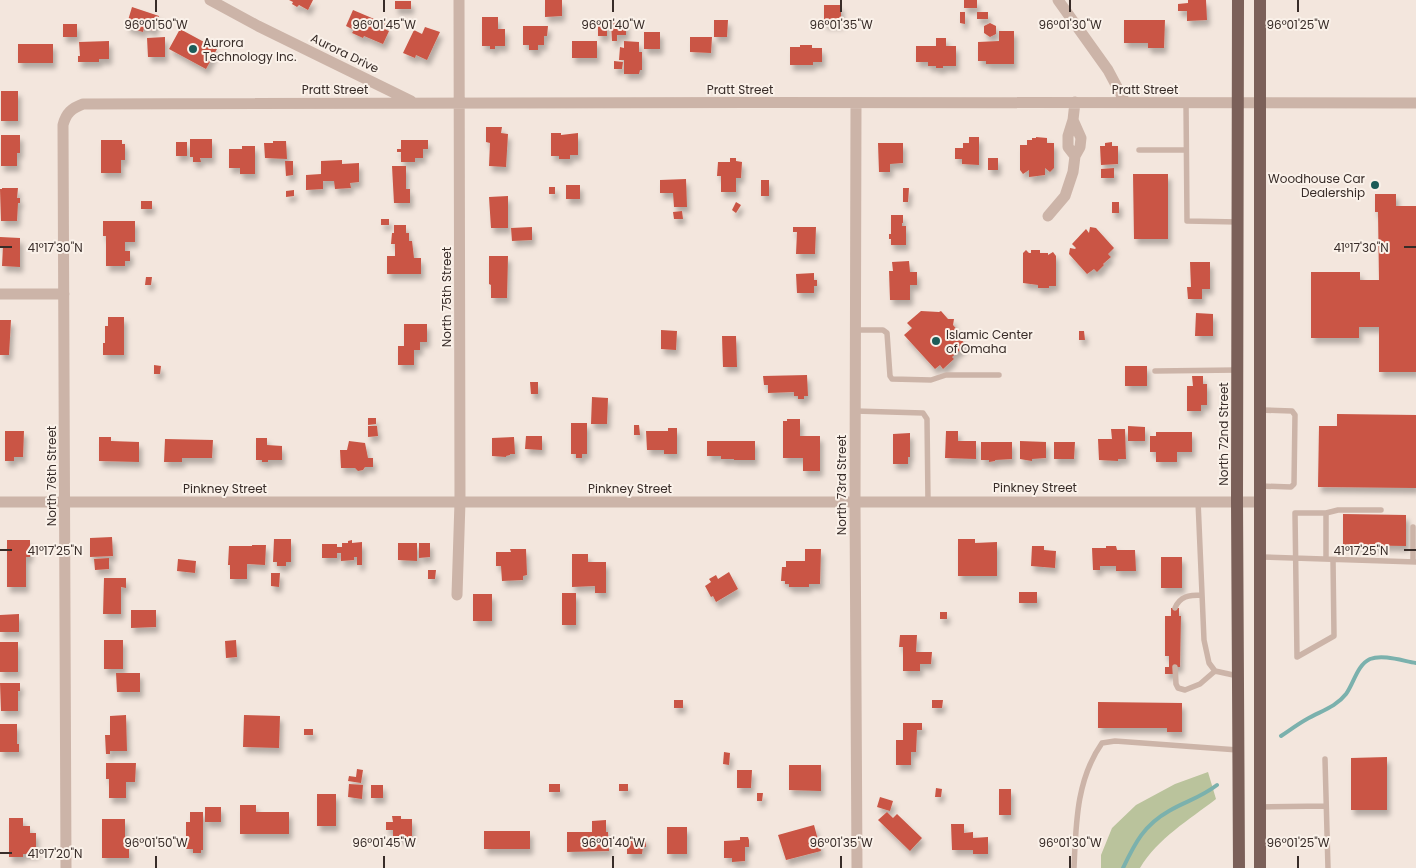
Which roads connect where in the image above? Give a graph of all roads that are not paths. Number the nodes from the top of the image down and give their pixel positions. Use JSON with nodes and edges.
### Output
{"nodes":[{"id":1,"x":210,"y":0,"type":"edge"},
{"id":2,"x":459,"y":0,"type":"edge"},
{"id":3,"x":1058,"y":0,"type":"edge"},
{"id":4,"x":1238,"y":0,"type":"edge"},
{"id":5,"x":1260,"y":0,"type":"edge"},
{"id":6,"x":1075,"y":102,"type":"junction"},
{"id":7,"x":1125,"y":102,"type":"junction"},
{"id":8,"x":1186,"y":102,"type":"junction"},
{"id":9,"x":415,"y":103,"type":"junction"},
{"id":10,"x":459,"y":103,"type":"junction"},
{"id":11,"x":856,"y":103,"type":"junction"},
{"id":12,"x":1238,"y":103,"type":"junction"},
{"id":13,"x":1260,"y":103,"type":"junction"},
{"id":14,"x":1416,"y":104,"type":"edge"},
{"id":15,"x":67,"y":114,"type":"joint"},
{"id":16,"x":1139,"y":150,"type":"dead end"},
{"id":17,"x":1186,"y":150,"type":"junction"},
{"id":18,"x":1048,"y":216,"type":"dead end"},
{"id":19,"x":1238,"y":222,"type":"junction"},
{"id":20,"x":0,"y":294,"type":"edge"},
{"id":21,"x":64,"y":294,"type":"junction"},
{"id":22,"x":855,"y":330,"type":"junction"},
{"id":23,"x":1237,"y":370,"type":"junction"},
{"id":24,"x":1155,"y":371,"type":"dead end"},
{"id":25,"x":999,"y":375,"type":"dead end"},
{"id":26,"x":1260,"y":410,"type":"junction"},
{"id":27,"x":855,"y":411,"type":"junction"},
{"id":28,"x":1260,"y":486,"type":"junction"},
{"id":29,"x":928,"y":501,"type":"junction"},
{"id":30,"x":1198,"y":501,"type":"junction"},
{"id":31,"x":1237,"y":501,"type":"junction"},
{"id":32,"x":0,"y":502,"type":"edge"},
{"id":33,"x":65,"y":502,"type":"junction"},
{"id":34,"x":460,"y":502,"type":"junction"},
{"id":35,"x":855,"y":502,"type":"junction"},
{"id":36,"x":1260,"y":502,"type":"junction"},
{"id":37,"x":1381,"y":510,"type":"dead end"},
{"id":38,"x":1326,"y":513,"type":"junction"},
{"id":39,"x":1413,"y":528,"type":"dead end"},
{"id":40,"x":1260,"y":557,"type":"junction"},
{"id":41,"x":1296,"y":558,"type":"junction"},
{"id":42,"x":1326,"y":559,"type":"junction"},
{"id":43,"x":1333,"y":560,"type":"junction"},
{"id":44,"x":1414,"y":562,"type":"edge"},
{"id":45,"x":457,"y":595,"type":"dead end"},
{"id":46,"x":1202,"y":595,"type":"junction"},
{"id":47,"x":1175,"y":608,"type":"dead end"},
{"id":48,"x":1175,"y":667,"type":"dead end"},
{"id":49,"x":1215,"y":672,"type":"junction"},
{"id":50,"x":1238,"y":676,"type":"junction"},
{"id":51,"x":1238,"y":750,"type":"junction"},
{"id":52,"x":1325,"y":759,"type":"dead end"},
{"id":53,"x":1326,"y":806,"type":"junction"},
{"id":54,"x":1260,"y":807,"type":"junction"},
{"id":55,"x":66,"y":868,"type":"edge"},
{"id":56,"x":857,"y":868,"type":"edge"},
{"id":57,"x":1074,"y":868,"type":"edge"},
{"id":58,"x":1239,"y":868,"type":"edge"},
{"id":59,"x":1260,"y":868,"type":"edge"},
{"id":60,"x":1328,"y":868,"type":"edge"}],
"edges":[{"from":1,"to":9,"type":"street","name":"Aurora Drive"},
{"from":2,"to":10,"type":"street","name":"North 75th Street"},
{"from":3,"to":7,"type":"street"},
{"from":4,"to":12,"type":"main road","name":"North 72nd Street"},
{"from":5,"to":13,"type":"main road"},
{"from":6,"to":7,"type":"street","name":"Pratt Street"},
{"from":6,"to":11,"type":"street","name":"Pratt Street"},
{"from":6,"to":18,"type":"street"},
{"from":7,"to":8,"type":"street","name":"Pratt Street"},
{"from":8,"to":12,"type":"street","name":"Pratt Street"},
{"from":8,"to":17,"type":"lane"},
{"from":9,"to":10,"type":"street","name":"Pratt Street"},
{"from":9,"to":15,"type":"street","name":"Pratt Street"},
{"from":10,"to":11,"type":"street","name":"Pratt Street"},
{"from":10,"to":34,"type":"street","name":"North 75th Street"},
{"from":11,"to":22,"type":"street","name":"North 73rd Street"},
{"from":12,"to":13,"type":"street","name":"Pratt Street"},
{"from":12,"to":19,"type":"main road","name":"North 72nd Street"},
{"from":13,"to":14,"type":"street","name":"Pratt Street"},
{"from":13,"to":26,"type":"main road"},
{"from":15,"to":21,"type":"street","name":"North 76th Street"},
{"from":16,"to":17,"type":"lane"},
{"from":17,"to":19,"type":"lane"},
{"from":19,"to":23,"type":"main road","name":"North 72nd Street"},
{"from":20,"to":21,"type":"street"},
{"from":21,"to":33,"type":"street","name":"North 76th Street"},
{"from":22,"to":25,"type":"lane"},
{"from":22,"to":27,"type":"street","name":"North 73rd Street"},
{"from":23,"to":24,"type":"lane"},
{"from":23,"to":31,"type":"main road","name":"North 72nd Street"},
{"from":26,"to":28,"type":"main road"},
{"from":26,"to":28,"type":"lane"},
{"from":27,"to":29,"type":"lane"},
{"from":27,"to":35,"type":"street","name":"North 73rd Street"},
{"from":28,"to":36,"type":"main road"},
{"from":29,"to":30,"type":"street","name":"Pinkney Street"},
{"from":29,"to":35,"type":"street","name":"Pinkney Street"},
{"from":30,"to":31,"type":"street","name":"Pinkney Street"},
{"from":30,"to":46,"type":"lane"},
{"from":31,"to":36,"type":"street","name":"Pinkney Street"},
{"from":31,"to":50,"type":"main road","name":"North 72nd Street"},
{"from":32,"to":33,"type":"street","name":"Pinkney Street"},
{"from":33,"to":34,"type":"street","name":"Pinkney Street"},
{"from":33,"to":55,"type":"street","name":"North 76th Street"},
{"from":34,"to":35,"type":"street","name":"Pinkney Street"},
{"from":34,"to":45,"type":"street","name":"North 75th Street"},
{"from":35,"to":56,"type":"street","name":"North 73rd Street"},
{"from":36,"to":40,"type":"main road"},
{"from":37,"to":38,"type":"lane"},
{"from":38,"to":41,"type":"lane"},
{"from":38,"to":42,"type":"lane"},
{"from":39,"to":44,"type":"lane"},
{"from":40,"to":41,"type":"lane"},
{"from":40,"to":54,"type":"main road"},
{"from":41,"to":42,"type":"lane"},
{"from":41,"to":43,"type":"lane"},
{"from":42,"to":43,"type":"lane"},
{"from":43,"to":44,"type":"lane"},
{"from":46,"to":47,"type":"lane"},
{"from":46,"to":49,"type":"lane"},
{"from":48,"to":49,"type":"lane"},
{"from":49,"to":50,"type":"lane"},
{"from":50,"to":51,"type":"main road","name":"North 72nd Street"},
{"from":51,"to":57,"type":"lane"},
{"from":51,"to":58,"type":"main road","name":"North 72nd Street"},
{"from":52,"to":53,"type":"lane"},
{"from":53,"to":54,"type":"lane"},
{"from":53,"to":60,"type":"lane"},
{"from":54,"to":59,"type":"main road"}]}
